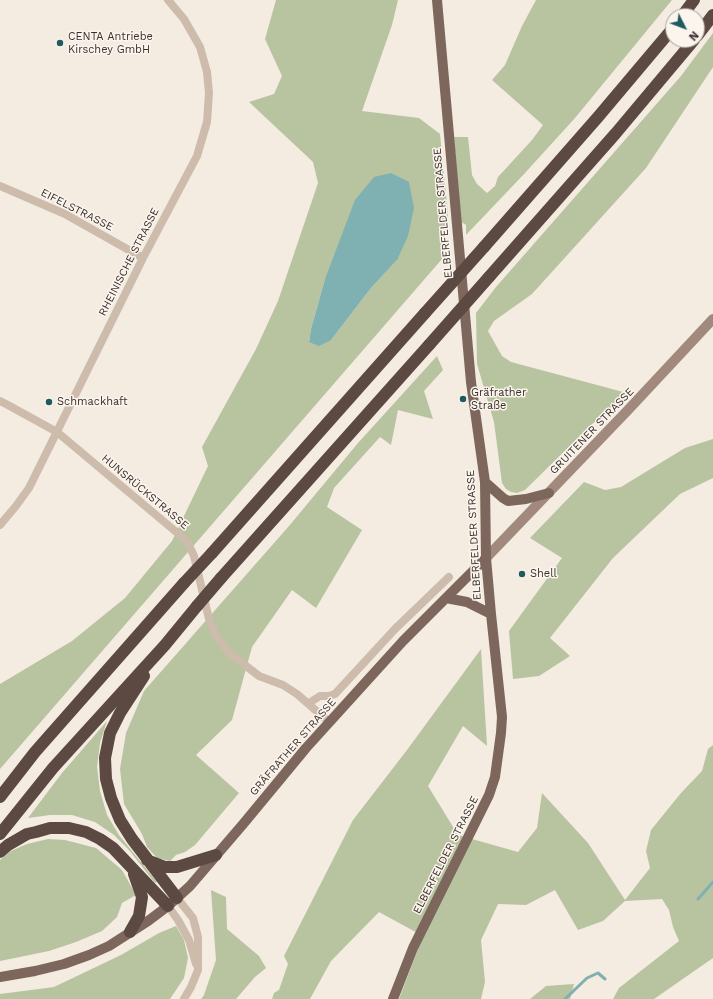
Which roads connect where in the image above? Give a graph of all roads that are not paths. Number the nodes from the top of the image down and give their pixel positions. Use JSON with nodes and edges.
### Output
{"nodes":[{"id":1,"x":168,"y":0,"type":"edge"},
{"id":2,"x":437,"y":0,"type":"edge"},
{"id":3,"x":713,"y":15,"type":"edge"},
{"id":4,"x":705,"y":25,"type":"edge"},
{"id":5,"x":665,"y":38,"type":"edge"},
{"id":6,"x":686,"y":48,"type":"edge"},
{"id":7,"x":0,"y":186,"type":"edge"},
{"id":8,"x":143,"y":258,"type":"junction"},
{"id":9,"x":713,"y":319,"type":"edge"},
{"id":10,"x":0,"y":402,"type":"edge"},
{"id":11,"x":57,"y":432,"type":"junction"},
{"id":12,"x":485,"y":482,"type":"junction"},
{"id":13,"x":549,"y":493,"type":"junction"},
{"id":14,"x":0,"y":525,"type":"edge"},
{"id":15,"x":486,"y":558,"type":"junction"},
{"id":16,"x":449,"y":577,"type":"dead end"},
{"id":17,"x":446,"y":598,"type":"junction"},
{"id":18,"x":491,"y":614,"type":"junction"},
{"id":19,"x":165,"y":645,"type":"junction"},
{"id":20,"x":309,"y":703,"type":"junction"},
{"id":21,"x":329,"y":722,"type":"junction"},
{"id":22,"x":0,"y":796,"type":"edge"},
{"id":23,"x":0,"y":834,"type":"edge"},
{"id":24,"x":0,"y":852,"type":"edge"},
{"id":25,"x":216,"y":855,"type":"junction"},
{"id":26,"x":147,"y":860,"type":"junction"},
{"id":27,"x":132,"y":869,"type":"junction"},
{"id":28,"x":177,"y":898,"type":"junction"},
{"id":29,"x":168,"y":906,"type":"junction"},
{"id":30,"x":130,"y":932,"type":"junction"},
{"id":31,"x":198,"y":970,"type":"junction"},
{"id":32,"x":0,"y":977,"type":"edge"},
{"id":33,"x":184,"y":999,"type":"edge"},
{"id":34,"x":393,"y":999,"type":"edge"}],
"edges":[{"from":1,"to":8,"type":"street","name":"RHEINISCHE STRASSE"},
{"from":2,"to":12,"type":"main road","name":"ELBERFELDER STRASSE"},
{"from":3,"to":4,"type":"highway"},
{"from":5,"to":22,"type":"highway","bridge":true},
{"from":6,"to":19,"type":"highway","bridge":true},
{"from":7,"to":8,"type":"street","name":"EIFELSTRASSE"},
{"from":8,"to":11,"type":"street","name":"RHEINISCHE STRASSE"},
{"from":9,"to":13,"type":"main road","name":"GRUITENER STRASSE"},
{"from":10,"to":11,"type":"street","name":"HUNSRÜCKSTRASSE"},
{"from":11,"to":14,"type":"street","name":"RHEINISCHE STRASSE"},
{"from":11,"to":20,"type":"street","name":"HUNSRÜCKSTRASSE"},
{"from":12,"to":13,"type":"main road"},
{"from":12,"to":15,"type":"main road","name":"ELBERFELDER STRASSE"},
{"from":13,"to":15,"type":"main road","name":"GRUITENER STRASSE"},
{"from":15,"to":17,"type":"main road","name":"GRÄFRATHER STRASSE"},
{"from":15,"to":18,"type":"main road","name":"ELBERFELDER STRASSE"},
{"from":16,"to":20,"type":"street","name":"GRÄFRATHER STRASSE"},
{"from":17,"to":18,"type":"main road"},
{"from":17,"to":21,"type":"main road","name":"GRÄFRATHER STRASSE"},
{"from":18,"to":34,"type":"main road","name":"ELBERFELDER STRASSE"},
{"from":19,"to":23,"type":"highway"},
{"from":19,"to":26,"type":"highway"},
{"from":20,"to":21,"type":"street","name":"HUNSRÜCKSTRASSE"},
{"from":21,"to":25,"type":"main road","name":"GRÄFRATHER STRASSE"},
{"from":24,"to":27,"type":"highway"},
{"from":25,"to":26,"type":"highway"},
{"from":25,"to":28,"type":"main road","name":"GRÄFRATHER STRASSE"},
{"from":26,"to":28,"type":"highway"},
{"from":27,"to":29,"type":"highway"},
{"from":27,"to":30,"type":"highway"},
{"from":28,"to":29,"type":"main road","name":"GRÄFRATHER STRASSE"},
{"from":28,"to":31,"type":"street"},
{"from":29,"to":30,"type":"main road","name":"GRÄFRATHER STRASSE"},
{"from":29,"to":31,"type":"street"},
{"from":30,"to":32,"type":"main road","name":"GRÄFRATHER STRASSE"},
{"from":31,"to":33,"type":"street"}]}
